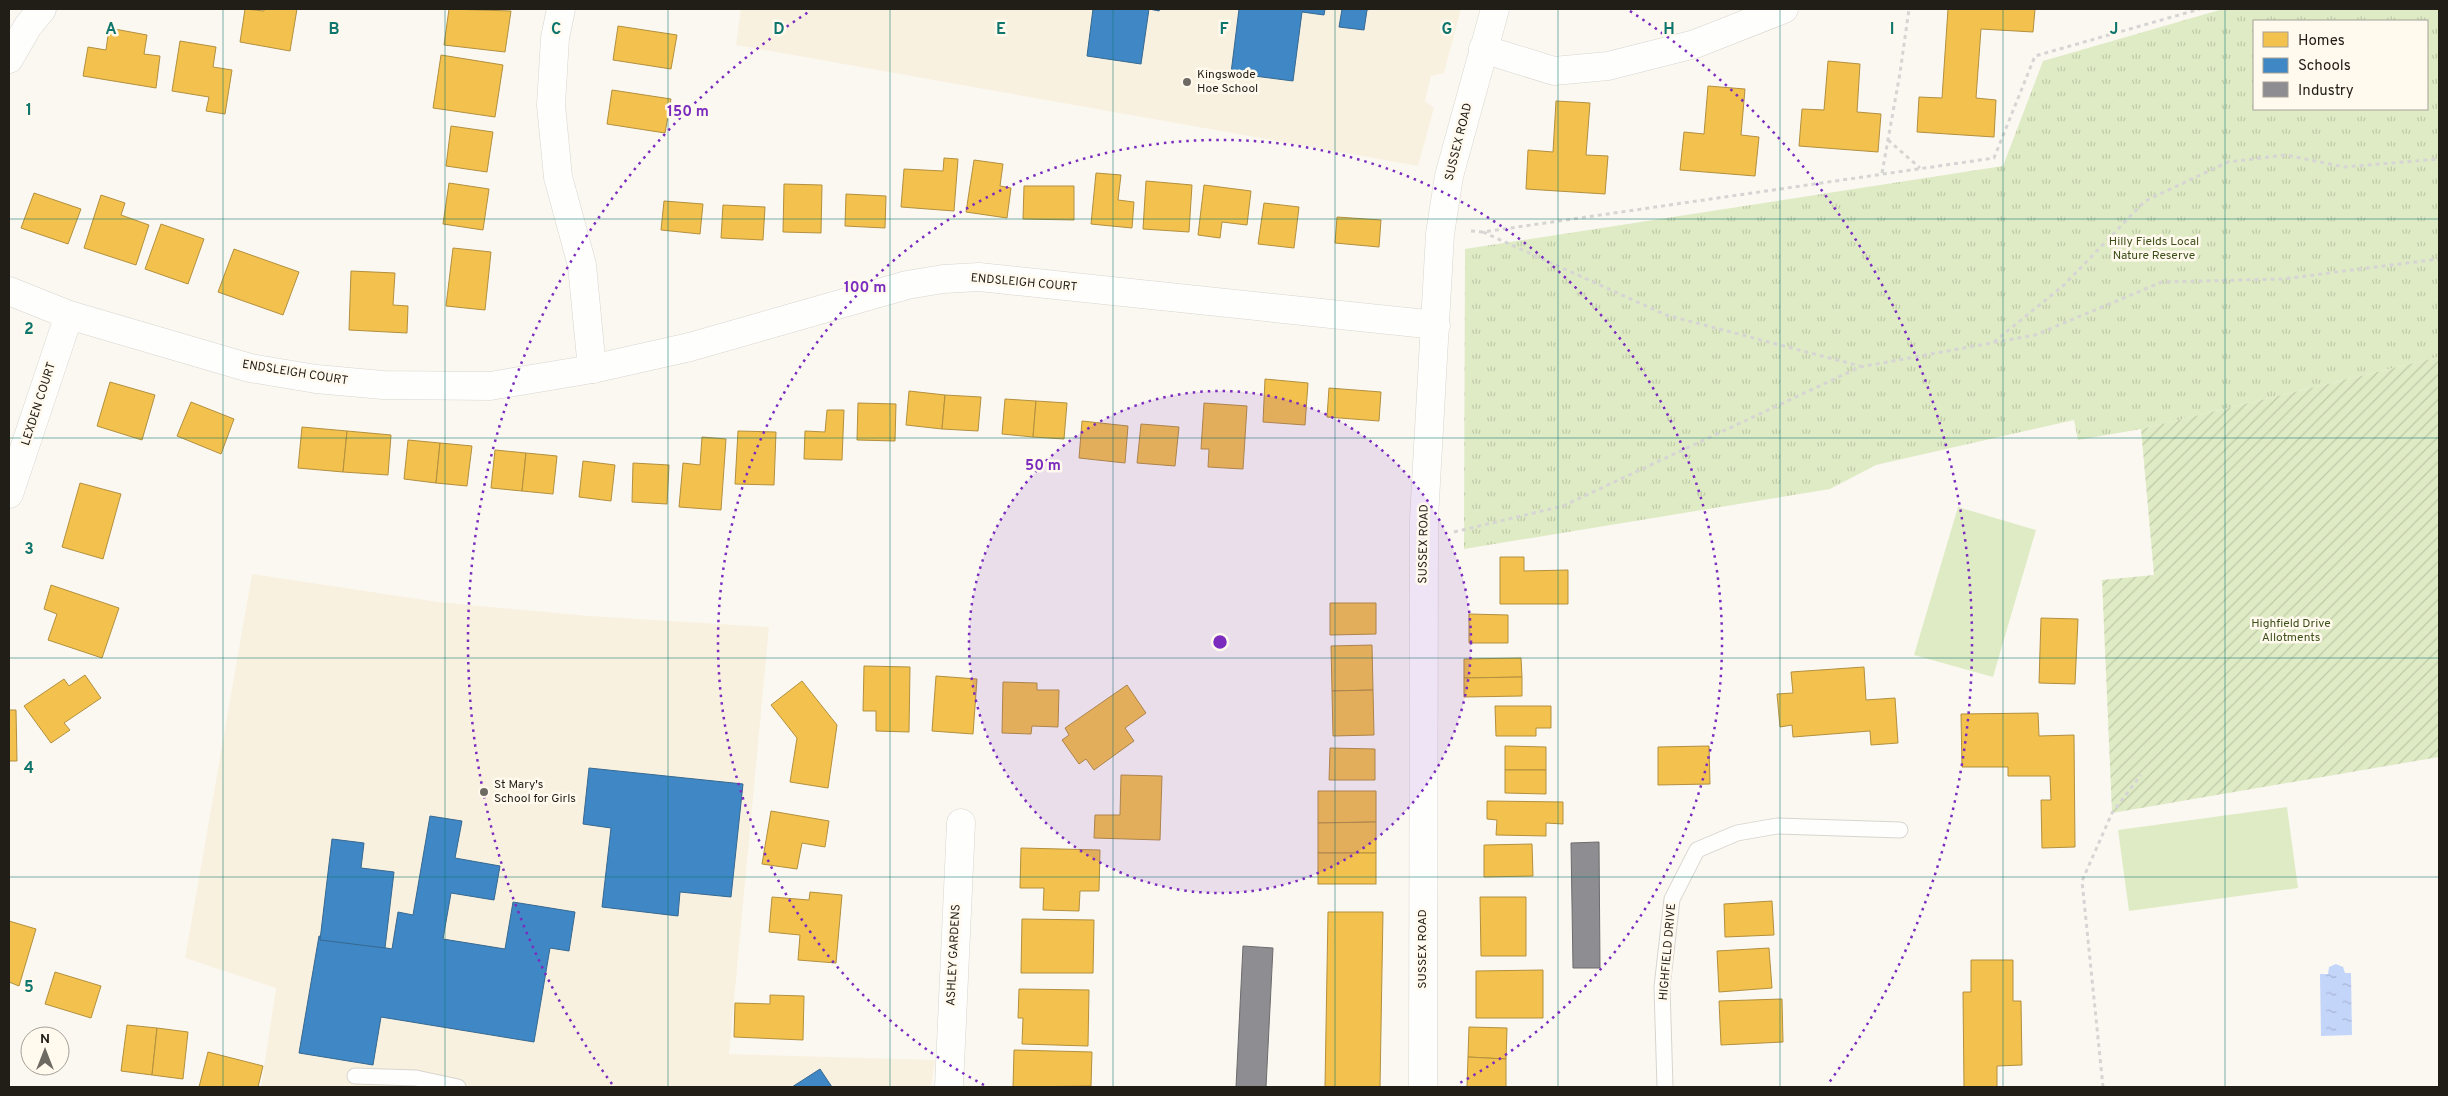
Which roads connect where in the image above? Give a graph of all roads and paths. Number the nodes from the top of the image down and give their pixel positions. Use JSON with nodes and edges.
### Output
{"nodes":[{"id":1,"x":42,"y":9,"type":"edge"},
{"id":2,"x":561,"y":9,"type":"edge"},
{"id":3,"x":1495,"y":9,"type":"edge"},
{"id":4,"x":1784,"y":9,"type":"edge"},
{"id":5,"x":1909,"y":9,"type":"edge"},
{"id":6,"x":2200,"y":9,"type":"edge"},
{"id":7,"x":1483,"y":48,"type":"junction"},
{"id":8,"x":9,"y":59,"type":"edge"},
{"id":9,"x":1888,"y":140,"type":"junction"},
{"id":10,"x":2439,"y":159,"type":"edge"},
{"id":11,"x":1921,"y":168,"type":"junction"},
{"id":12,"x":1882,"y":173,"type":"junction"},
{"id":13,"x":1483,"y":232,"type":"junction"},
{"id":14,"x":1440,"y":234,"type":"junction"},
{"id":15,"x":2439,"y":260,"type":"edge"},
{"id":16,"x":9,"y":291,"type":"edge"},
{"id":17,"x":69,"y":315,"type":"junction"},
{"id":18,"x":1436,"y":325,"type":"junction"},
{"id":19,"x":1994,"y":342,"type":"junction"},
{"id":20,"x":1860,"y":367,"type":"junction"},
{"id":21,"x":592,"y":369,"type":"junction"},
{"id":22,"x":9,"y":494,"type":"edge"},
{"id":23,"x":1424,"y":540,"type":"junction"},
{"id":24,"x":2141,"y":775,"type":"dead end"},
{"id":25,"x":961,"y":823,"type":"dead end"},
{"id":26,"x":1900,"y":830,"type":"dead end"},
{"id":27,"x":355,"y":1076,"type":"dead end"},
{"id":28,"x":458,"y":1087,"type":"edge"},
{"id":29,"x":949,"y":1087,"type":"edge"},
{"id":30,"x":1423,"y":1087,"type":"edge"},
{"id":31,"x":1665,"y":1087,"type":"edge"},
{"id":32,"x":2103,"y":1087,"type":"edge"}],
"edges":[{"from":1,"to":8,"type":"street"},
{"from":2,"to":21,"type":"street"},
{"from":3,"to":7,"type":"street","name":"SUSSEX ROAD"},
{"from":4,"to":7,"type":"street"},
{"from":5,"to":9,"type":"path"},
{"from":6,"to":11,"type":"path"},
{"from":7,"to":14,"type":"street","name":"SUSSEX ROAD"},
{"from":9,"to":11,"type":"path"},
{"from":9,"to":12,"type":"path"},
{"from":10,"to":19,"type":"path"},
{"from":11,"to":12,"type":"path"},
{"from":12,"to":13,"type":"path"},
{"from":13,"to":14,"type":"path"},
{"from":13,"to":20,"type":"path"},
{"from":14,"to":18,"type":"street","name":"SUSSEX ROAD"},
{"from":15,"to":19,"type":"path"},
{"from":16,"to":17,"type":"street","name":"ENDSLEIGH COURT"},
{"from":17,"to":21,"type":"street","name":"ENDSLEIGH COURT"},
{"from":17,"to":22,"type":"street","name":"LEXDEN COURT"},
{"from":18,"to":21,"type":"street","name":"ENDSLEIGH COURT"},
{"from":18,"to":23,"type":"street","name":"SUSSEX ROAD"},
{"from":19,"to":20,"type":"path"},
{"from":20,"to":23,"type":"path"},
{"from":23,"to":30,"type":"street","name":"SUSSEX ROAD"},
{"from":24,"to":32,"type":"path"},
{"from":25,"to":29,"type":"street","name":"ASHLEY GARDENS"},
{"from":26,"to":31,"type":"lane","name":"HIGHFIELD DRIVE"},
{"from":27,"to":28,"type":"lane"}]}
